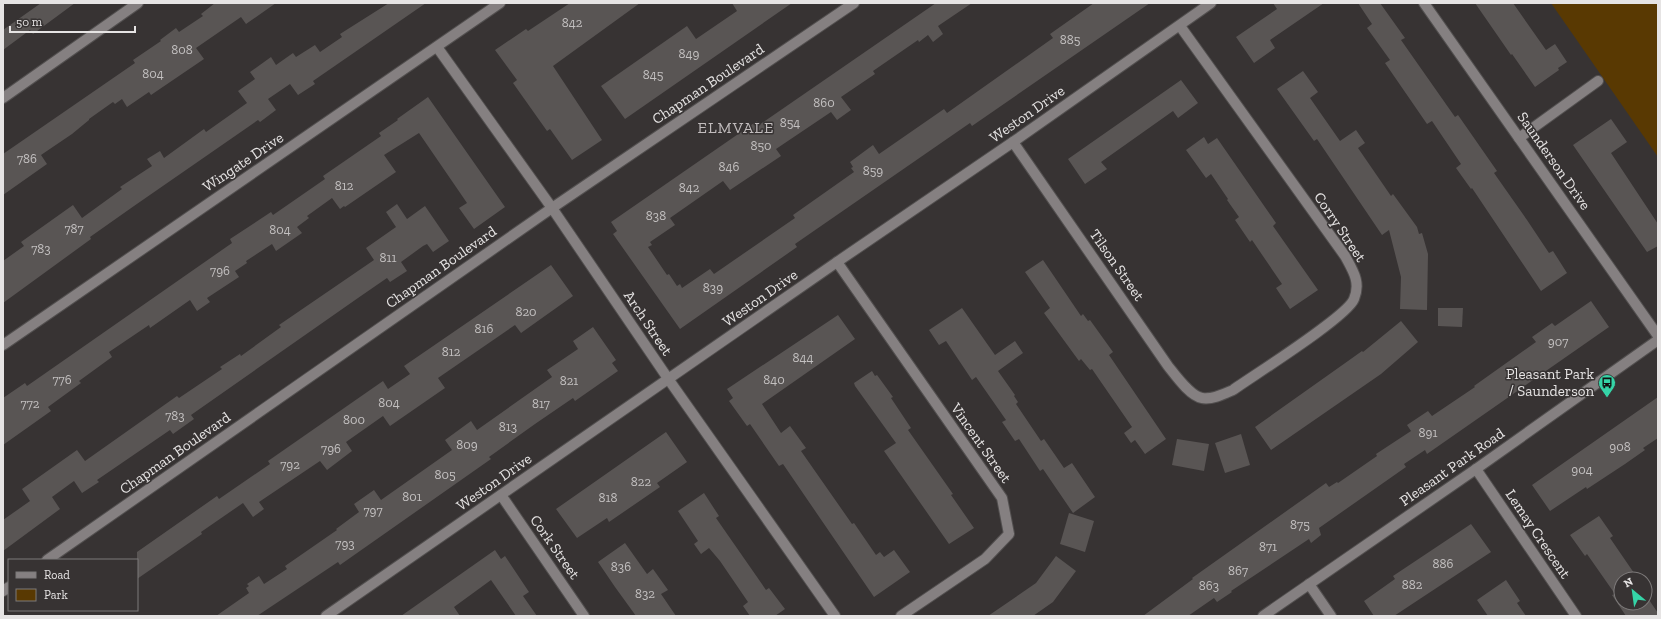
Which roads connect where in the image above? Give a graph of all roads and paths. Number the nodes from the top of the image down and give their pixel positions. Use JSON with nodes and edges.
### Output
{"nodes":[{"id":1,"x":138,"y":3,"type":"edge"},
{"id":2,"x":500,"y":3,"type":"edge"},
{"id":3,"x":854,"y":3,"type":"edge"},
{"id":4,"x":1211,"y":3,"type":"edge"},
{"id":5,"x":1424,"y":3,"type":"edge"},
{"id":6,"x":1180,"y":26,"type":"junction"},
{"id":7,"x":437,"y":47,"type":"junction"},
{"id":8,"x":1598,"y":81,"type":"dead end"},
{"id":9,"x":3,"y":98,"type":"edge"},
{"id":10,"x":1519,"y":138,"type":"junction"},
{"id":11,"x":1013,"y":142,"type":"junction"},
{"id":12,"x":552,"y":208,"type":"junction"},
{"id":13,"x":837,"y":262,"type":"junction"},
{"id":14,"x":1658,"y":336,"type":"edge"},
{"id":15,"x":1658,"y":340,"type":"edge"},
{"id":16,"x":3,"y":345,"type":"edge"},
{"id":17,"x":669,"y":380,"type":"junction"},
{"id":18,"x":1202,"y":398,"type":"joint"},
{"id":19,"x":1476,"y":469,"type":"junction"},
{"id":20,"x":501,"y":495,"type":"junction"},
{"id":21,"x":49,"y":559,"type":"edge"},
{"id":22,"x":1309,"y":584,"type":"junction"},
{"id":23,"x":326,"y":616,"type":"edge"},
{"id":24,"x":584,"y":616,"type":"edge"},
{"id":25,"x":834,"y":616,"type":"edge"},
{"id":26,"x":901,"y":616,"type":"edge"},
{"id":27,"x":1263,"y":616,"type":"edge"},
{"id":28,"x":1331,"y":616,"type":"edge"},
{"id":29,"x":1576,"y":616,"type":"edge"}],
"edges":[{"from":1,"to":9,"type":"street"},
{"from":2,"to":7,"type":"street","name":"Wingate Drive"},
{"from":3,"to":12,"type":"street","name":"Chapman Boulevard"},
{"from":4,"to":6,"type":"street","name":"Weston Drive"},
{"from":5,"to":10,"type":"street","name":"Saunderson Drive"},
{"from":6,"to":11,"type":"street","name":"Weston Drive"},
{"from":6,"to":18,"type":"street","name":"Corry Street"},
{"from":7,"to":12,"type":"street","name":"Arch Street"},
{"from":7,"to":16,"type":"street","name":"Wingate Drive"},
{"from":8,"to":10,"type":"street"},
{"from":10,"to":14,"type":"street","name":"Saunderson Drive"},
{"from":11,"to":13,"type":"street","name":"Weston Drive"},
{"from":11,"to":18,"type":"street","name":"Tilson Street"},
{"from":12,"to":17,"type":"street","name":"Arch Street"},
{"from":12,"to":21,"type":"street","name":"Chapman Boulevard"},
{"from":13,"to":17,"type":"street","name":"Weston Drive"},
{"from":13,"to":26,"type":"street","name":"Vincent Street"},
{"from":15,"to":19,"type":"street","name":"Pleasant Park Road"},
{"from":17,"to":20,"type":"street","name":"Weston Drive"},
{"from":17,"to":25,"type":"street","name":"Arch Street"},
{"from":19,"to":22,"type":"street","name":"Pleasant Park Road"},
{"from":19,"to":29,"type":"street","name":"Lemay Crescent"},
{"from":20,"to":23,"type":"street","name":"Weston Drive"},
{"from":20,"to":24,"type":"street","name":"Cork Street"},
{"from":22,"to":27,"type":"street","name":"Pleasant Park Road"},
{"from":22,"to":28,"type":"street"}]}
